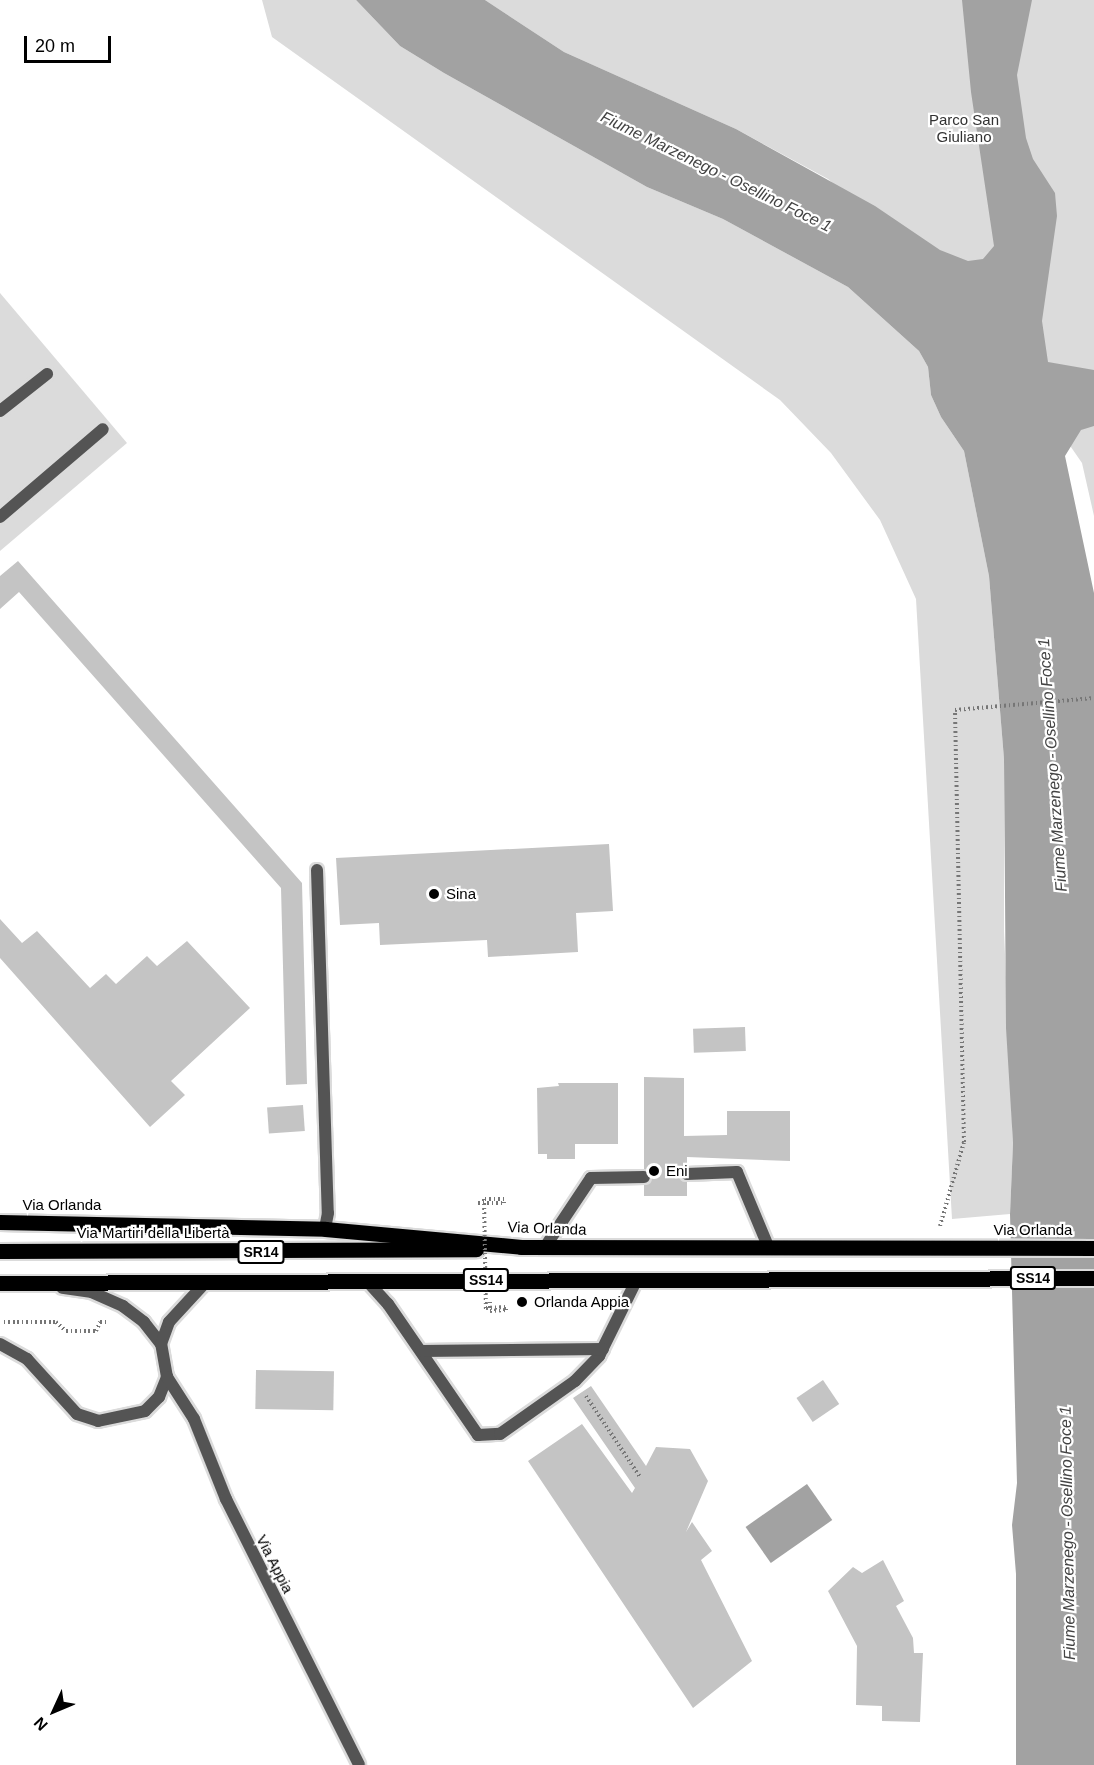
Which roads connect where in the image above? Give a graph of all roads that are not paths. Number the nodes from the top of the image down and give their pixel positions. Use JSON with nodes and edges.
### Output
{"nodes":[{"id":1,"x":47,"y":374,"type":"dead end"},
{"id":2,"x":0,"y":411,"type":"edge"},
{"id":3,"x":103,"y":429,"type":"dead end"},
{"id":4,"x":0,"y":517,"type":"edge"},
{"id":5,"x":317,"y":870,"type":"dead end"},
{"id":6,"x":687,"y":1174,"type":"dead end"},
{"id":7,"x":644,"y":1177,"type":"dead end"},
{"id":8,"x":0,"y":1222,"type":"edge"},
{"id":9,"x":325,"y":1229,"type":"junction"},
{"id":10,"x":768,"y":1246,"type":"junction"},
{"id":11,"x":521,"y":1247,"type":"junction"},
{"id":12,"x":545,"y":1247,"type":"junction"},
{"id":13,"x":1094,"y":1248,"type":"edge"},
{"id":14,"x":0,"y":1251,"type":"edge"},
{"id":15,"x":1094,"y":1278,"type":"edge"},
{"id":16,"x":636,"y":1279,"type":"junction"},
{"id":17,"x":368,"y":1282,"type":"junction"},
{"id":18,"x":0,"y":1283,"type":"edge"},
{"id":19,"x":25,"y":1283,"type":"junction"},
{"id":20,"x":205,"y":1283,"type":"junction"},
{"id":21,"x":0,"y":1344,"type":"edge"},
{"id":22,"x":161,"y":1344,"type":"junction"},
{"id":23,"x":603,"y":1348,"type":"junction"},
{"id":24,"x":421,"y":1351,"type":"junction"},
{"id":25,"x":167,"y":1377,"type":"junction"},
{"id":26,"x":359,"y":1765,"type":"edge"}],
"edges":[{"from":1,"to":2,"type":"street"},
{"from":3,"to":4,"type":"street"},
{"from":5,"to":9,"type":"street"},
{"from":6,"to":10,"type":"street"},
{"from":7,"to":12,"type":"street"},
{"from":8,"to":9,"type":"main road","name":"Via Orlanda","number":"SS14"},
{"from":9,"to":11,"type":"main road","name":"Via Orlanda","number":"SS14"},
{"from":10,"to":12,"type":"main road","name":"Via Orlanda","number":"SS14"},
{"from":10,"to":13,"type":"main road","name":"Via Orlanda","number":"SS14"},
{"from":11,"to":12,"type":"main road","name":"Via Orlanda","number":"SS14"},
{"from":11,"to":14,"type":"main road","name":"Via Martiri della Libertà","number":"SR14"},
{"from":15,"to":16,"type":"main road","number":"SS14"},
{"from":16,"to":17,"type":"main road","number":"SS14"},
{"from":16,"to":23,"type":"street"},
{"from":17,"to":20,"type":"main road","number":"SS14"},
{"from":17,"to":24,"type":"street"},
{"from":18,"to":19,"type":"main road","number":"SS14"},
{"from":19,"to":20,"type":"main road","number":"SS14"},
{"from":19,"to":22,"type":"street"},
{"from":20,"to":22,"type":"street"},
{"from":21,"to":25,"type":"street"},
{"from":22,"to":25,"type":"street"},
{"from":23,"to":24,"type":"street"},
{"from":23,"to":24,"type":"street"},
{"from":25,"to":26,"type":"street","name":"Via Appia"}]}
